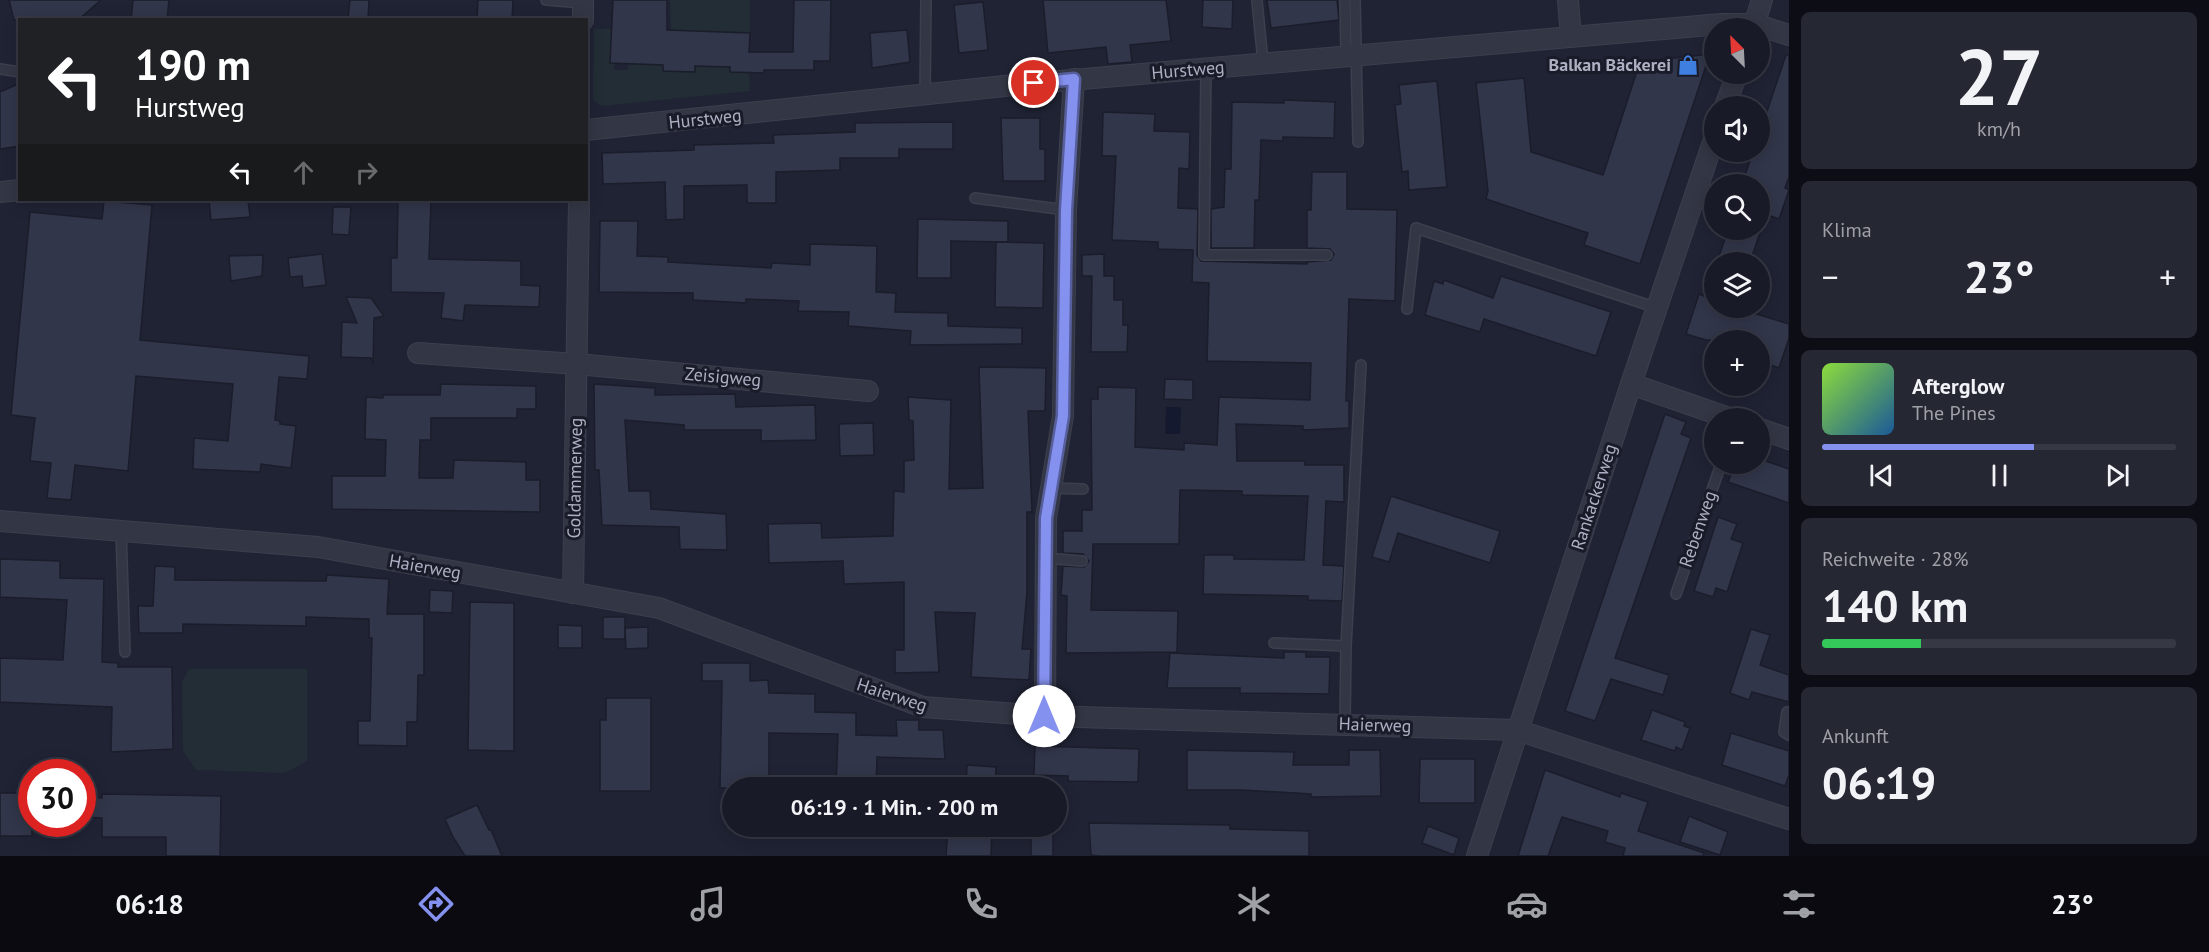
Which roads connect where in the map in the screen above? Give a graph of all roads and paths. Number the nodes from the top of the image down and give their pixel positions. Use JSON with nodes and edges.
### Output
{"nodes":[{"id":1,"x":546,"y":0,"type":"edge"},
{"id":2,"x":926,"y":0,"type":"edge"},
{"id":3,"x":1345,"y":0,"type":"edge"},
{"id":4,"x":1354,"y":0,"type":"edge"},
{"id":5,"x":1568,"y":0,"type":"edge"},
{"id":6,"x":1762,"y":0,"type":"edge"},
{"id":7,"x":1257,"y":1,"type":"edge"},
{"id":8,"x":583,"y":8,"type":"edge"},
{"id":9,"x":1756,"y":18,"type":"edge"},
{"id":10,"x":1704,"y":25,"type":"edge"},
{"id":11,"x":1770,"y":30,"type":"edge"},
{"id":12,"x":1789,"y":35,"type":"edge"},
{"id":13,"x":1571,"y":36,"type":"junction"},
{"id":14,"x":1352,"y":55,"type":"junction"},
{"id":15,"x":1263,"y":62,"type":"junction"},
{"id":16,"x":0,"y":69,"type":"edge"},
{"id":17,"x":1206,"y":69,"type":"junction"},
{"id":18,"x":18,"y":72,"type":"edge"},
{"id":19,"x":1074,"y":79,"type":"junction"},
{"id":20,"x":925,"y":95,"type":"junction"},
{"id":21,"x":588,"y":130,"type":"edge"},
{"id":22,"x":1358,"y":142,"type":"dead end"},
{"id":23,"x":1706,"y":162,"type":"edge"},
{"id":24,"x":18,"y":190,"type":"edge"},
{"id":25,"x":0,"y":192,"type":"edge"},
{"id":26,"x":975,"y":198,"type":"dead end"},
{"id":27,"x":579,"y":201,"type":"edge"},
{"id":28,"x":1066,"y":210,"type":"junction"},
{"id":29,"x":1327,"y":255,"type":"dead end"},
{"id":30,"x":1657,"y":308,"type":"junction"},
{"id":31,"x":1407,"y":309,"type":"dead end"},
{"id":32,"x":418,"y":353,"type":"dead end"},
{"id":33,"x":577,"y":364,"type":"junction"},
{"id":34,"x":1360,"y":365,"type":"dead end"},
{"id":35,"x":1631,"y":384,"type":"junction"},
{"id":36,"x":868,"y":391,"type":"dead end"},
{"id":37,"x":1704,"y":409,"type":"edge"},
{"id":38,"x":1770,"y":432,"type":"edge"},
{"id":39,"x":1789,"y":439,"type":"edge"},
{"id":40,"x":1718,"y":474,"type":"edge"},
{"id":41,"x":1052,"y":488,"type":"junction"},
{"id":42,"x":1083,"y":489,"type":"dead end"},
{"id":43,"x":0,"y":521,"type":"edge"},
{"id":44,"x":122,"y":531,"type":"junction"},
{"id":45,"x":1045,"y":558,"type":"junction"},
{"id":46,"x":1082,"y":561,"type":"dead end"},
{"id":47,"x":573,"y":593,"type":"junction"},
{"id":48,"x":1676,"y":594,"type":"dead end"},
{"id":49,"x":1274,"y":643,"type":"dead end"},
{"id":50,"x":1346,"y":646,"type":"junction"},
{"id":51,"x":125,"y":652,"type":"dead end"},
{"id":52,"x":1787,"y":712,"type":"dead end"},
{"id":53,"x":1044,"y":716,"type":"junction"},
{"id":54,"x":1345,"y":724,"type":"junction"},
{"id":55,"x":1517,"y":730,"type":"junction"},
{"id":56,"x":1789,"y":735,"type":"edge"},
{"id":57,"x":1789,"y":819,"type":"edge"},
{"id":58,"x":1477,"y":856,"type":"edge"}],
"edges":[{"from":1,"to":8,"type":"lane"},
{"from":2,"to":20,"type":"lane"},
{"from":3,"to":14,"type":"lane"},
{"from":4,"to":14,"type":"lane"},
{"from":5,"to":13,"type":"street"},
{"from":6,"to":9,"type":"street"},
{"from":7,"to":15,"type":"lane"},
{"from":10,"to":13,"type":"street","name":"Hurstweg"},
{"from":11,"to":12,"type":"street","name":"Hurstweg"},
{"from":13,"to":14,"type":"street","name":"Hurstweg"},
{"from":14,"to":15,"type":"street","name":"Hurstweg"},
{"from":14,"to":22,"type":"lane"},
{"from":15,"to":17,"type":"street","name":"Hurstweg"},
{"from":16,"to":18,"type":"lane"},
{"from":17,"to":19,"type":"street","name":"Hurstweg"},
{"from":17,"to":29,"type":"lane"},
{"from":19,"to":20,"type":"street","name":"Hurstweg"},
{"from":19,"to":28,"type":"street"},
{"from":20,"to":21,"type":"street","name":"Hurstweg"},
{"from":23,"to":30,"type":"street","name":"Rankackerweg"},
{"from":24,"to":25,"type":"street"},
{"from":26,"to":28,"type":"lane"},
{"from":27,"to":33,"type":"street","name":"Goldammerweg"},
{"from":28,"to":41,"type":"street"},
{"from":30,"to":31,"type":"lane"},
{"from":30,"to":35,"type":"street","name":"Rankackerweg"},
{"from":32,"to":33,"type":"street"},
{"from":33,"to":36,"type":"street","name":"Zeisigweg"},
{"from":33,"to":47,"type":"street","name":"Goldammerweg"},
{"from":34,"to":50,"type":"lane"},
{"from":35,"to":37,"type":"street"},
{"from":35,"to":55,"type":"street","name":"Rankackerweg"},
{"from":38,"to":39,"type":"street"},
{"from":40,"to":48,"type":"lane","name":"Rebenweg"},
{"from":41,"to":42,"type":"lane"},
{"from":41,"to":45,"type":"street"},
{"from":43,"to":44,"type":"street","name":"Haierweg"},
{"from":44,"to":47,"type":"street","name":"Haierweg"},
{"from":44,"to":51,"type":"lane"},
{"from":45,"to":46,"type":"lane"},
{"from":45,"to":53,"type":"street"},
{"from":47,"to":53,"type":"street","name":"Haierweg"},
{"from":49,"to":50,"type":"lane"},
{"from":50,"to":54,"type":"lane"},
{"from":52,"to":56,"type":"lane"},
{"from":53,"to":54,"type":"street","name":"Haierweg"},
{"from":54,"to":55,"type":"street","name":"Haierweg"},
{"from":55,"to":57,"type":"street","name":"Haierweg"},
{"from":55,"to":58,"type":"street","name":"Rankackerweg"}]}
